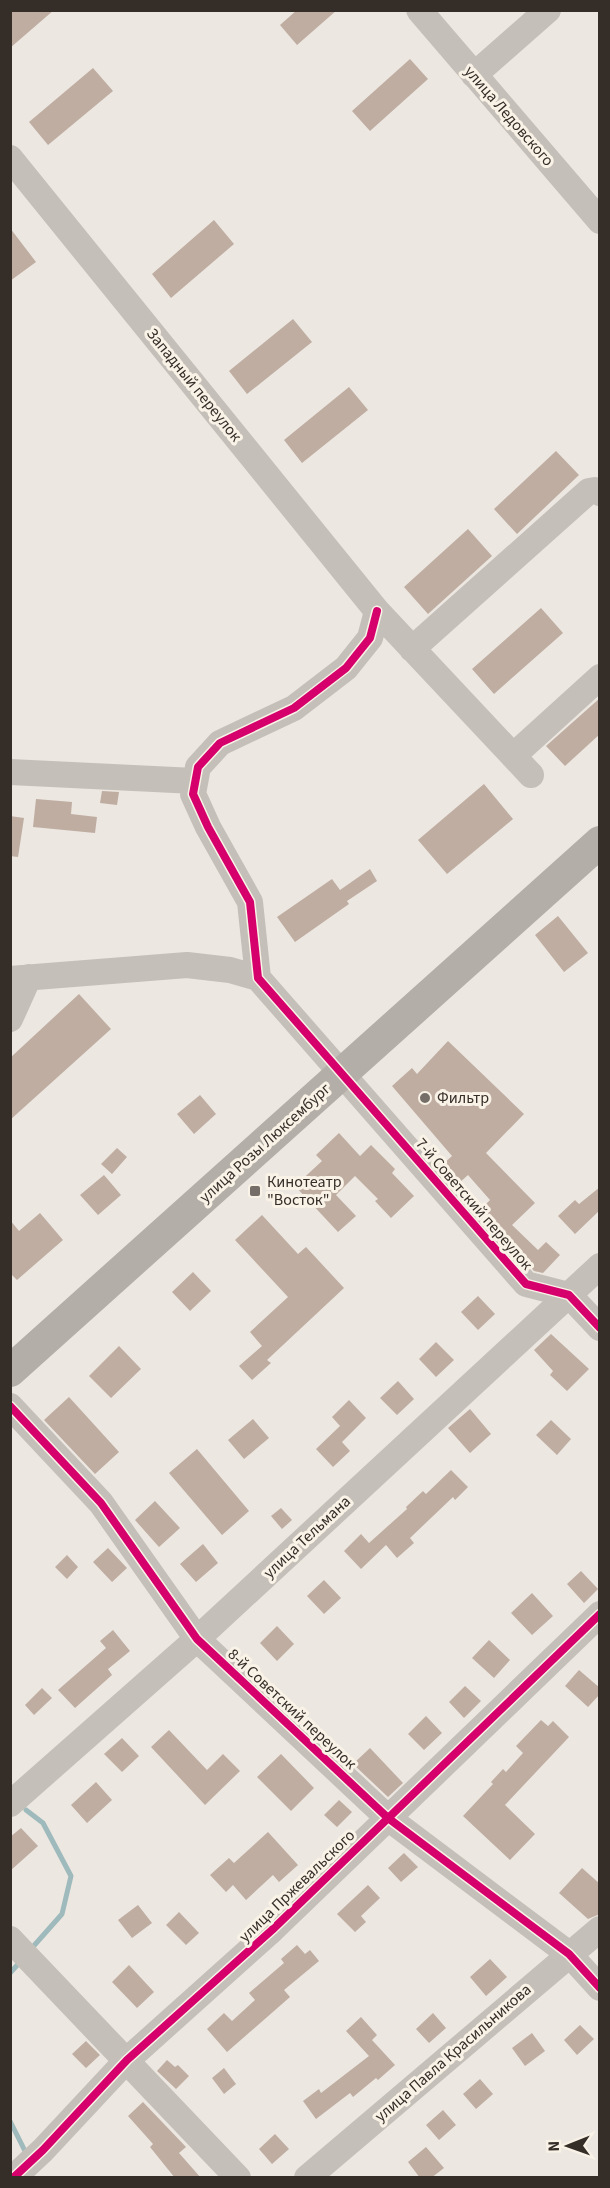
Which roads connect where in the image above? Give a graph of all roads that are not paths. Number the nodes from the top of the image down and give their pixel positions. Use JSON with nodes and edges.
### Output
{"nodes":[{"id":1,"x":419,"y":10,"type":"edge"},
{"id":2,"x":548,"y":10,"type":"edge"},
{"id":3,"x":474,"y":75,"type":"junction"},
{"id":4,"x":10,"y":158,"type":"edge"},
{"id":5,"x":600,"y":221,"type":"edge"},
{"id":6,"x":600,"y":493,"type":"edge"},
{"id":7,"x":377,"y":611,"type":"junction"},
{"id":8,"x":412,"y":649,"type":"junction"},
{"id":9,"x":600,"y":677,"type":"edge"},
{"id":10,"x":513,"y":756,"type":"junction"},
{"id":11,"x":10,"y":772,"type":"edge"},
{"id":12,"x":531,"y":775,"type":"dead end"},
{"id":13,"x":195,"y":781,"type":"junction"},
{"id":14,"x":600,"y":842,"type":"edge"},
{"id":15,"x":20,"y":978,"type":"edge"},
{"id":16,"x":258,"y":978,"type":"junction"},
{"id":17,"x":10,"y":1019,"type":"edge"},
{"id":18,"x":342,"y":1074,"type":"junction"},
{"id":19,"x":600,"y":1266,"type":"edge"},
{"id":20,"x":569,"y":1295,"type":"junction"},
{"id":21,"x":600,"y":1328,"type":"edge"},
{"id":22,"x":10,"y":1371,"type":"edge"},
{"id":23,"x":10,"y":1406,"type":"edge"},
{"id":24,"x":600,"y":1614,"type":"edge"},
{"id":25,"x":197,"y":1639,"type":"junction"},
{"id":26,"x":10,"y":1804,"type":"edge"},
{"id":27,"x":388,"y":1818,"type":"junction"},
{"id":28,"x":600,"y":1929,"type":"edge"},
{"id":29,"x":21,"y":1950,"type":"edge"},
{"id":30,"x":569,"y":1954,"type":"junction"},
{"id":31,"x":600,"y":1988,"type":"edge"},
{"id":32,"x":127,"y":2060,"type":"junction"},
{"id":33,"x":13,"y":2178,"type":"edge"},
{"id":34,"x":238,"y":2178,"type":"edge"},
{"id":35,"x":307,"y":2178,"type":"edge"}],
"edges":[{"from":1,"to":3,"type":"street","name":"улица Ледовского"},
{"from":2,"to":3,"type":"street"},
{"from":3,"to":5,"type":"street","name":"улица Ледовского"},
{"from":4,"to":7,"type":"street","name":"Западный переулок"},
{"from":6,"to":8,"type":"street"},
{"from":7,"to":8,"type":"street","name":"Западный переулок"},
{"from":7,"to":13,"type":"street"},
{"from":8,"to":10,"type":"street","name":"Западный переулок"},
{"from":9,"to":10,"type":"street"},
{"from":10,"to":12,"type":"street","name":"Западный переулок"},
{"from":11,"to":13,"type":"street"},
{"from":13,"to":16,"type":"street"},
{"from":14,"to":18,"type":"main road","name":"улица Розы Люксембург"},
{"from":15,"to":16,"type":"street"},
{"from":15,"to":17,"type":"street"},
{"from":16,"to":18,"type":"street","name":"7-й Советский переулок"},
{"from":18,"to":20,"type":"street","name":"7-й Советский переулок"},
{"from":18,"to":22,"type":"main road","name":"улица Розы Люксембург"},
{"from":19,"to":20,"type":"street","name":"улица Тельмана"},
{"from":20,"to":21,"type":"street"},
{"from":20,"to":25,"type":"street","name":"улица Тельмана"},
{"from":23,"to":25,"type":"street","name":"8-й Советский переулок"},
{"from":24,"to":27,"type":"street","name":"улица Пржевальского"},
{"from":25,"to":26,"type":"street","name":"улица Тельмана"},
{"from":25,"to":27,"type":"street","name":"8-й Советский переулок"},
{"from":27,"to":30,"type":"street","name":"8-й Советский переулок"},
{"from":27,"to":32,"type":"street","name":"улица Пржевальского"},
{"from":28,"to":30,"type":"street","name":"улица Павла Красильникова"},
{"from":29,"to":32,"type":"street"},
{"from":30,"to":31,"type":"street","name":"8-й Советский переулок"},
{"from":30,"to":35,"type":"street","name":"улица Павла Красильникова"},
{"from":32,"to":33,"type":"street","name":"улица Пржевальского"},
{"from":32,"to":34,"type":"street"}]}
